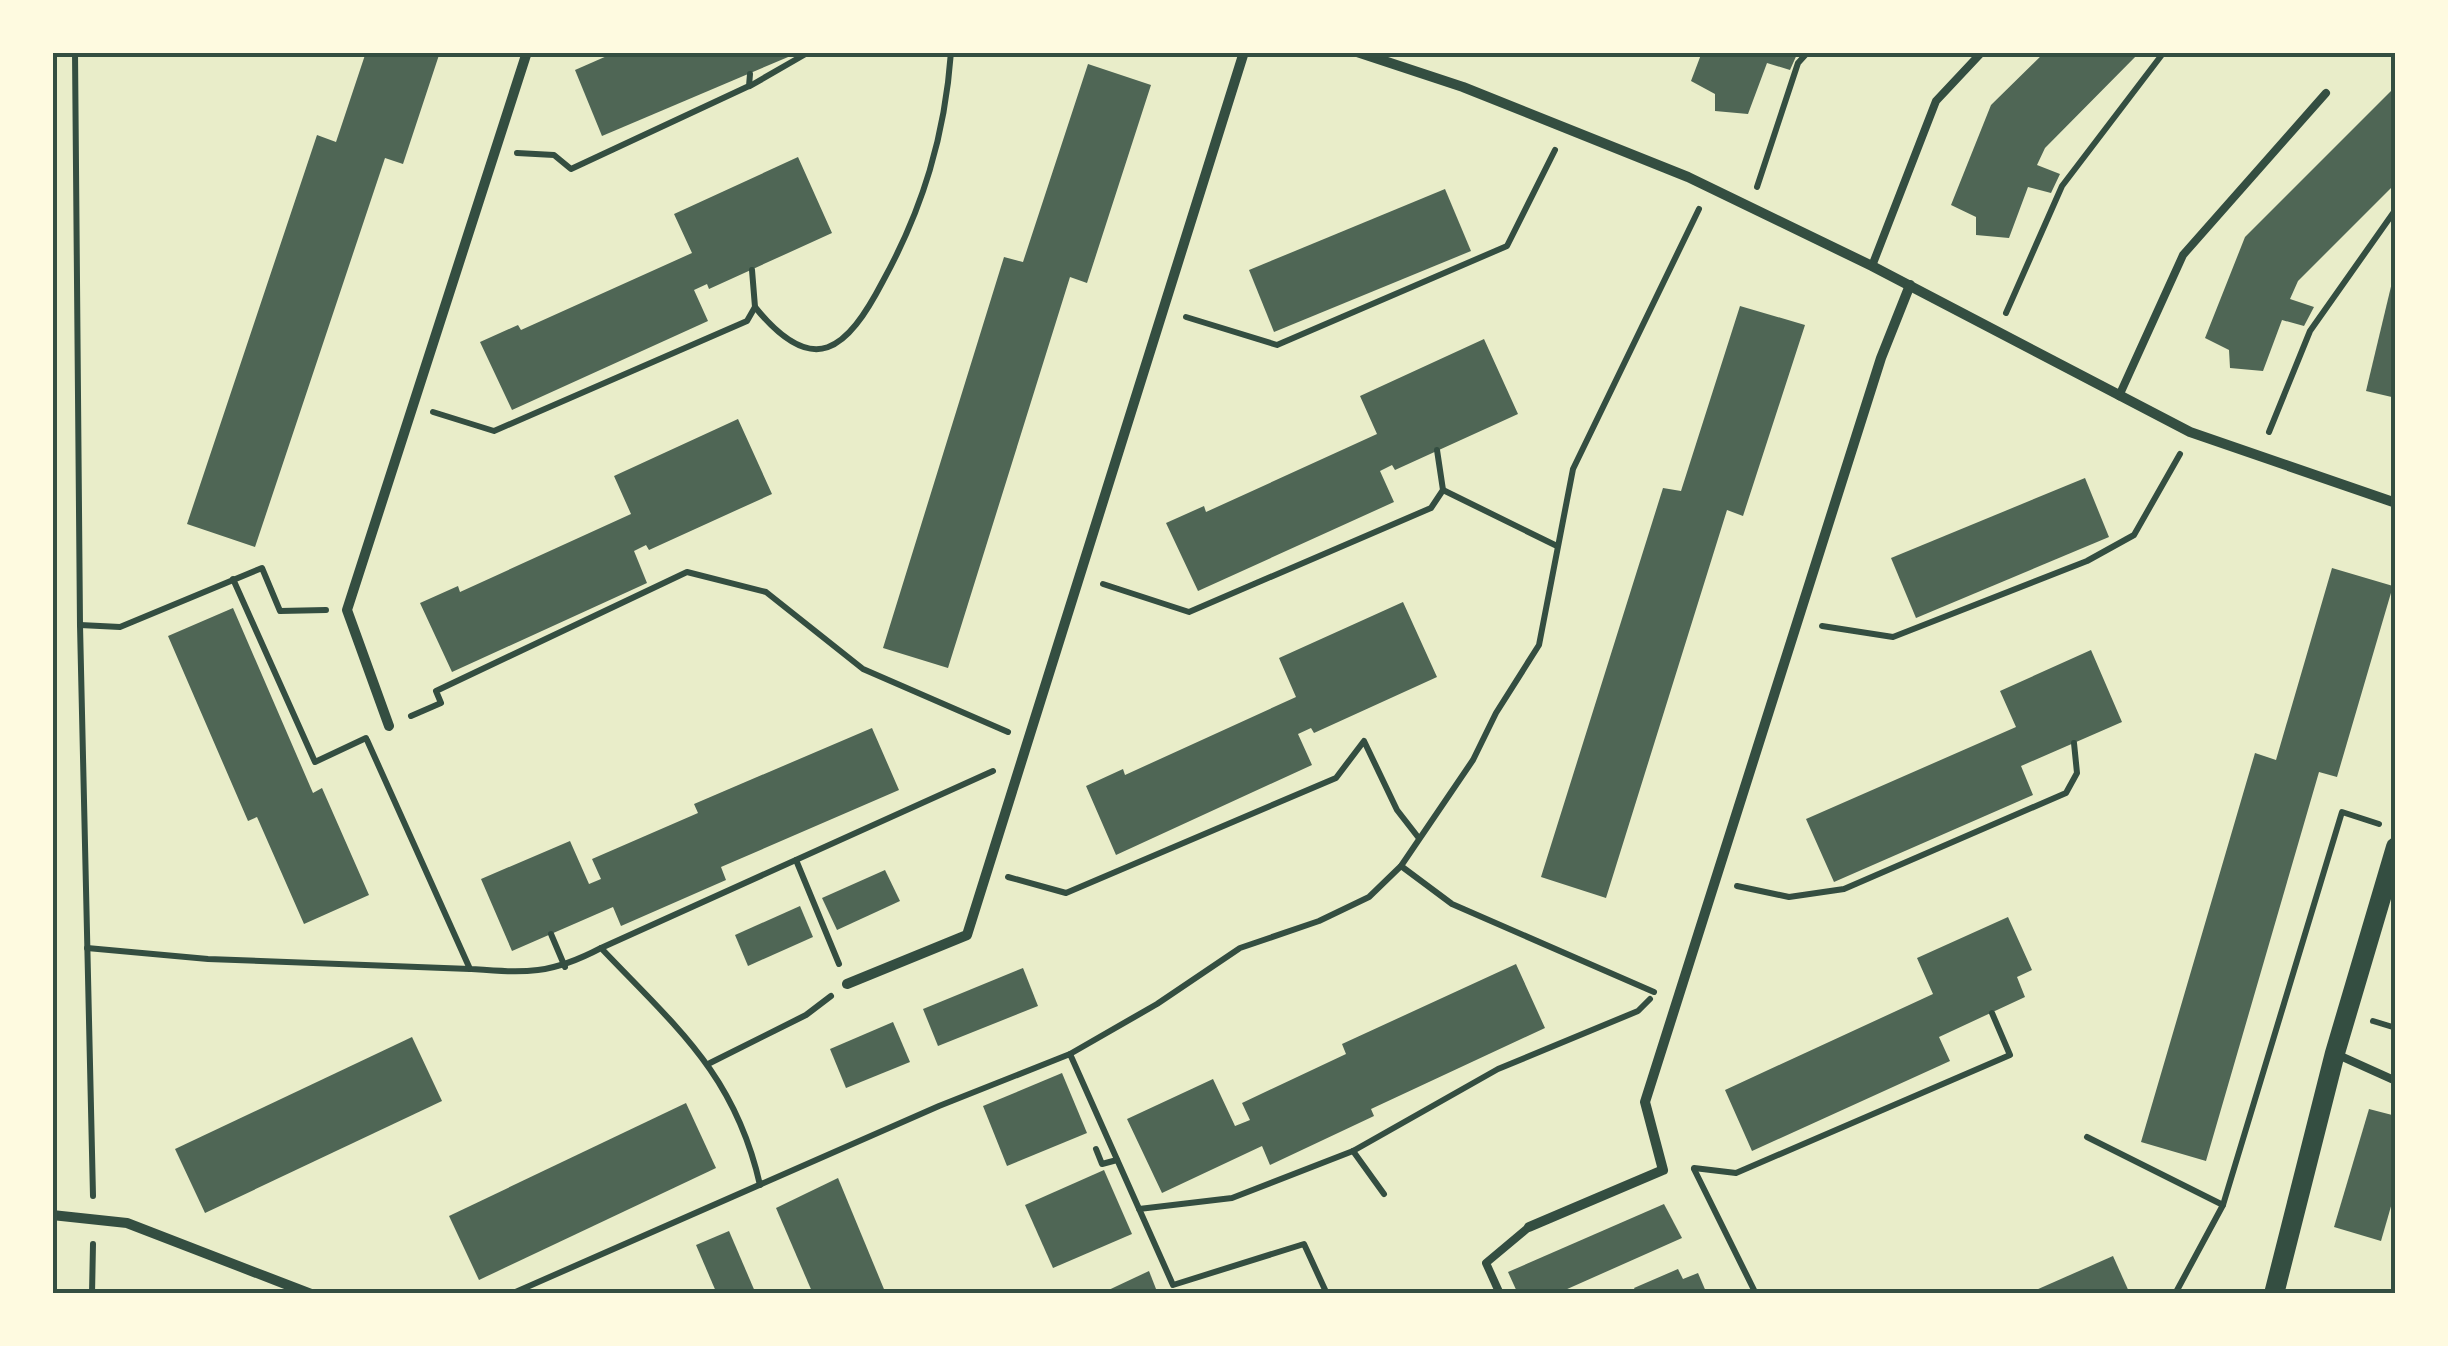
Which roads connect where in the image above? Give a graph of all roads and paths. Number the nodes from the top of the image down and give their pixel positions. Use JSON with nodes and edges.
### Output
{"nodes":[{"id":1,"x":75,"y":52,"type":"edge"},
{"id":2,"x":527,"y":52,"type":"edge"},
{"id":3,"x":809,"y":52,"type":"edge"},
{"id":4,"x":952,"y":52,"type":"edge"},
{"id":5,"x":1244,"y":52,"type":"edge"},
{"id":6,"x":1357,"y":52,"type":"edge"},
{"id":7,"x":1808,"y":52,"type":"edge"},
{"id":8,"x":1982,"y":52,"type":"edge"},
{"id":9,"x":2164,"y":52,"type":"edge"},
{"id":10,"x":750,"y":74,"type":"dead end"},
{"id":11,"x":749,"y":86,"type":"junction"},
{"id":12,"x":2326,"y":94,"type":"dead end"},
{"id":13,"x":1566,"y":127,"type":"junction"},
{"id":14,"x":496,"y":150,"type":"junction"},
{"id":15,"x":1709,"y":187,"type":"junction"},
{"id":16,"x":1750,"y":207,"type":"junction"},
{"id":17,"x":2396,"y":209,"type":"edge"},
{"id":18,"x":1872,"y":266,"type":"junction"},
{"id":19,"x":752,"y":270,"type":"dead end"},
{"id":20,"x":1910,"y":285,"type":"junction"},
{"id":21,"x":755,"y":307,"type":"junction"},
{"id":22,"x":1166,"y":311,"type":"junction"},
{"id":23,"x":1997,"y":332,"type":"junction"},
{"id":24,"x":2118,"y":396,"type":"junction"},
{"id":25,"x":413,"y":406,"type":"junction"},
{"id":26,"x":2190,"y":432,"type":"junction"},
{"id":27,"x":1437,"y":450,"type":"dead end"},
{"id":28,"x":2260,"y":459,"type":"junction"},
{"id":29,"x":1443,"y":490,"type":"junction"},
{"id":30,"x":2396,"y":502,"type":"edge"},
{"id":31,"x":1557,"y":546,"type":"junction"},
{"id":32,"x":1083,"y":577,"type":"junction"},
{"id":33,"x":233,"y":578,"type":"junction"},
{"id":34,"x":347,"y":610,"type":"junction"},
{"id":35,"x":1800,"y":623,"type":"junction"},
{"id":36,"x":80,"y":625,"type":"junction"},
{"id":37,"x":389,"y":726,"type":"junction"},
{"id":38,"x":366,"y":738,"type":"junction"},
{"id":39,"x":1030,"y":741,"type":"junction"},
{"id":40,"x":2074,"y":743,"type":"dead end"},
{"id":41,"x":1026,"y":756,"type":"junction"},
{"id":42,"x":2396,"y":829,"type":"edge"},
{"id":43,"x":1418,"y":836,"type":"junction"},
{"id":44,"x":2396,"y":847,"type":"edge"},
{"id":45,"x":796,"y":860,"type":"junction"},
{"id":46,"x":1401,"y":866,"type":"junction"},
{"id":47,"x":988,"y":870,"type":"junction"},
{"id":48,"x":1716,"y":881,"type":"junction"},
{"id":49,"x":551,"y":934,"type":"dead end"},
{"id":50,"x":87,"y":948,"type":"junction"},
{"id":51,"x":600,"y":948,"type":"junction"},
{"id":52,"x":565,"y":967,"type":"junction"},
{"id":53,"x":470,"y":969,"type":"junction"},
{"id":54,"x":848,"y":984,"type":"junction"},
{"id":55,"x":1657,"y":993,"type":"junction"},
{"id":56,"x":1677,"y":1002,"type":"junction"},
{"id":57,"x":1992,"y":1012,"type":"dead end"},
{"id":58,"x":2335,"y":1053,"type":"junction"},
{"id":59,"x":1070,"y":1054,"type":"junction"},
{"id":60,"x":710,"y":1063,"type":"junction"},
{"id":61,"x":2396,"y":1081,"type":"edge"},
{"id":62,"x":2087,"y":1138,"type":"dead end"},
{"id":63,"x":1096,"y":1149,"type":"dead end"},
{"id":64,"x":1352,"y":1151,"type":"junction"},
{"id":65,"x":1116,"y":1160,"type":"junction"},
{"id":66,"x":1694,"y":1168,"type":"junction"},
{"id":67,"x":1663,"y":1170,"type":"junction"},
{"id":68,"x":760,"y":1185,"type":"junction"},
{"id":69,"x":1384,"y":1194,"type":"dead end"},
{"id":70,"x":93,"y":1200,"type":"dead end"},
{"id":71,"x":2223,"y":1204,"type":"junction"},
{"id":72,"x":1139,"y":1209,"type":"junction"},
{"id":73,"x":52,"y":1215,"type":"edge"},
{"id":74,"x":1529,"y":1227,"type":"joint"},
{"id":75,"x":93,"y":1242,"type":"dead end"},
{"id":76,"x":92,"y":1294,"type":"edge"},
{"id":77,"x":311,"y":1294,"type":"edge"},
{"id":78,"x":511,"y":1294,"type":"edge"},
{"id":79,"x":1327,"y":1294,"type":"edge"},
{"id":80,"x":1500,"y":1294,"type":"edge"},
{"id":81,"x":1756,"y":1294,"type":"edge"},
{"id":82,"x":2175,"y":1294,"type":"edge"},
{"id":83,"x":2274,"y":1294,"type":"edge"}],
"edges":[{"from":1,"to":36,"type":"path"},
{"from":2,"to":14,"type":"street"},
{"from":3,"to":11,"type":"path"},
{"from":4,"to":21,"type":"path"},
{"from":5,"to":22,"type":"street"},
{"from":6,"to":13,"type":"street"},
{"from":7,"to":16,"type":"path"},
{"from":8,"to":18,"type":"lane"},
{"from":9,"to":23,"type":"path"},
{"from":10,"to":11,"type":"path"},
{"from":11,"to":14,"type":"path"},
{"from":12,"to":24,"type":"lane"},
{"from":13,"to":15,"type":"street"},
{"from":13,"to":22,"type":"path"},
{"from":14,"to":25,"type":"street"},
{"from":15,"to":16,"type":"street"},
{"from":15,"to":31,"type":"path"},
{"from":16,"to":18,"type":"street"},
{"from":17,"to":28,"type":"path"},
{"from":18,"to":20,"type":"street"},
{"from":19,"to":21,"type":"path"},
{"from":20,"to":23,"type":"street"},
{"from":20,"to":35,"type":"street"},
{"from":21,"to":25,"type":"path"},
{"from":22,"to":32,"type":"street"},
{"from":23,"to":24,"type":"street"},
{"from":24,"to":26,"type":"street"},
{"from":25,"to":34,"type":"street"},
{"from":26,"to":28,"type":"street"},
{"from":26,"to":35,"type":"path"},
{"from":27,"to":29,"type":"path"},
{"from":28,"to":30,"type":"street"},
{"from":29,"to":31,"type":"path"},
{"from":29,"to":32,"type":"path"},
{"from":31,"to":43,"type":"path"},
{"from":32,"to":39,"type":"street"},
{"from":33,"to":34,"type":"path"},
{"from":33,"to":36,"type":"path"},
{"from":33,"to":38,"type":"path"},
{"from":34,"to":37,"type":"street"},
{"from":35,"to":48,"type":"street"},
{"from":36,"to":50,"type":"path"},
{"from":37,"to":38,"type":"path"},
{"from":37,"to":39,"type":"path"},
{"from":38,"to":53,"type":"path"},
{"from":39,"to":41,"type":"street"},
{"from":40,"to":48,"type":"path"},
{"from":41,"to":45,"type":"path"},
{"from":41,"to":47,"type":"street"},
{"from":42,"to":71,"type":"path"},
{"from":43,"to":46,"type":"path"},
{"from":43,"to":47,"type":"path"},
{"from":44,"to":58,"type":"main road"},
{"from":45,"to":51,"type":"path"},
{"from":45,"to":54,"type":"path"},
{"from":46,"to":55,"type":"path"},
{"from":46,"to":59,"type":"path"},
{"from":47,"to":54,"type":"street"},
{"from":48,"to":56,"type":"street"},
{"from":49,"to":52,"type":"path"},
{"from":50,"to":53,"type":"path"},
{"from":50,"to":70,"type":"path"},
{"from":51,"to":52,"type":"path"},
{"from":51,"to":60,"type":"path"},
{"from":52,"to":53,"type":"path"},
{"from":54,"to":60,"type":"path"},
{"from":55,"to":56,"type":"path"},
{"from":55,"to":64,"type":"path"},
{"from":56,"to":67,"type":"street"},
{"from":57,"to":66,"type":"path"},
{"from":58,"to":61,"type":"lane"},
{"from":58,"to":83,"type":"main road"},
{"from":59,"to":65,"type":"path"},
{"from":59,"to":68,"type":"path"},
{"from":60,"to":68,"type":"path"},
{"from":62,"to":71,"type":"path"},
{"from":63,"to":65,"type":"path"},
{"from":64,"to":69,"type":"path"},
{"from":64,"to":72,"type":"path"},
{"from":65,"to":72,"type":"path"},
{"from":66,"to":67,"type":"path"},
{"from":66,"to":81,"type":"path"},
{"from":67,"to":74,"type":"street"},
{"from":68,"to":78,"type":"path"},
{"from":71,"to":82,"type":"path"},
{"from":72,"to":79,"type":"path"},
{"from":73,"to":77,"type":"street"},
{"from":74,"to":80,"type":"lane"},
{"from":75,"to":76,"type":"path"}]}
